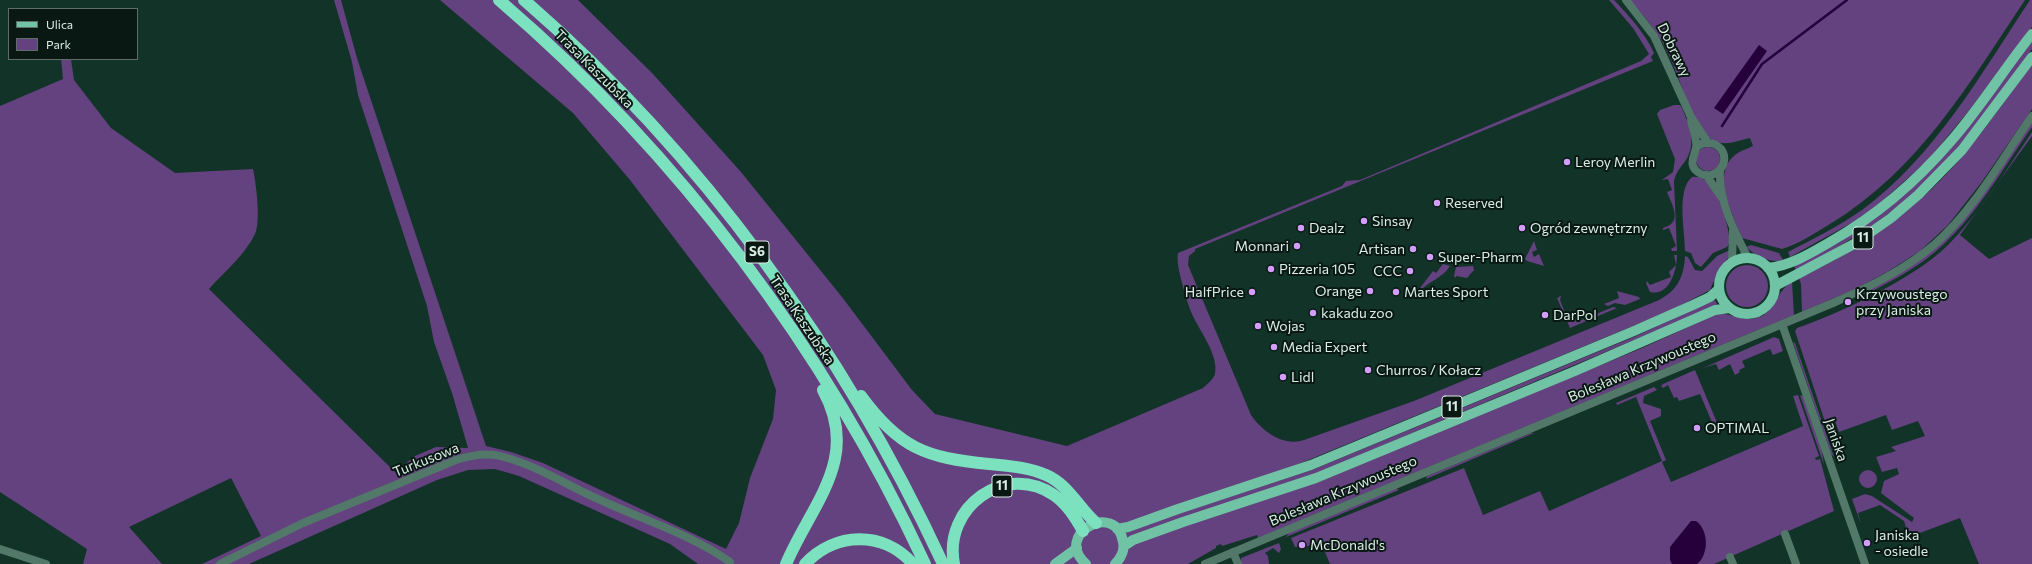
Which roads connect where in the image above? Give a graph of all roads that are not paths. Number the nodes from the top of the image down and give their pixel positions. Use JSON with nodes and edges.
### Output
{"nodes":[{"id":1,"x":499,"y":0,"type":"edge"},
{"id":2,"x":524,"y":0,"type":"edge"},
{"id":3,"x":1626,"y":0,"type":"edge"},
{"id":4,"x":2032,"y":34,"type":"edge"},
{"id":5,"x":2032,"y":57,"type":"edge"},
{"id":6,"x":2032,"y":116,"type":"edge"},
{"id":7,"x":1691,"y":117,"type":"junction"},
{"id":8,"x":1708,"y":143,"type":"junction"},
{"id":9,"x":1696,"y":148,"type":"junction"},
{"id":10,"x":1720,"y":170,"type":"junction"},
{"id":11,"x":1706,"y":176,"type":"junction"},
{"id":12,"x":1724,"y":200,"type":"junction"},
{"id":13,"x":1733,"y":227,"type":"junction"},
{"id":14,"x":1748,"y":258,"type":"junction"},
{"id":15,"x":1732,"y":263,"type":"junction"},
{"id":16,"x":1768,"y":268,"type":"junction"},
{"id":17,"x":1775,"y":286,"type":"junction"},
{"id":18,"x":1719,"y":289,"type":"junction"},
{"id":19,"x":1729,"y":308,"type":"junction"},
{"id":20,"x":1782,"y":324,"type":"junction"},
{"id":21,"x":804,"y":348,"type":"junction"},
{"id":22,"x":834,"y":364,"type":"junction"},
{"id":23,"x":1096,"y":523,"type":"junction"},
{"id":24,"x":1117,"y":529,"type":"junction"},
{"id":25,"x":1083,"y":530,"type":"junction"},
{"id":26,"x":1785,"y":534,"type":"dead end"},
{"id":27,"x":1124,"y":546,"type":"junction"},
{"id":28,"x":1077,"y":548,"type":"junction"},
{"id":29,"x":0,"y":549,"type":"edge"},
{"id":30,"x":1233,"y":552,"type":"junction"},
{"id":31,"x":730,"y":562,"type":"dead end"},
{"id":32,"x":46,"y":564,"type":"edge"},
{"id":33,"x":220,"y":564,"type":"edge"},
{"id":34,"x":786,"y":564,"type":"edge"},
{"id":35,"x":805,"y":564,"type":"edge"},
{"id":36,"x":913,"y":564,"type":"edge"},
{"id":37,"x":925,"y":564,"type":"edge"},
{"id":38,"x":943,"y":564,"type":"edge"},
{"id":39,"x":954,"y":564,"type":"edge"},
{"id":40,"x":1055,"y":564,"type":"edge"},
{"id":41,"x":1086,"y":564,"type":"edge"},
{"id":42,"x":1115,"y":564,"type":"edge"},
{"id":43,"x":1204,"y":564,"type":"edge"},
{"id":44,"x":1238,"y":564,"type":"edge"},
{"id":45,"x":1796,"y":564,"type":"edge"},
{"id":46,"x":1865,"y":564,"type":"edge"}],
"edges":[{"from":1,"to":21,"type":"highway","name":"Trasa Kaszubska","number":"S6"},
{"from":2,"to":22,"type":"highway","name":"Trasa Kaszubska","number":"S6"},
{"from":3,"to":7,"type":"street","name":"Dobrawy"},
{"from":4,"to":16,"type":"main road","number":"11"},
{"from":5,"to":17,"type":"main road","number":"11"},
{"from":6,"to":20,"type":"street","name":"Bolesława Krzywoustego"},
{"from":7,"to":8,"type":"street","name":"Dobrawy"},
{"from":7,"to":9,"type":"street","name":"Dobrawy"},
{"from":8,"to":9,"type":"street"},
{"from":8,"to":10,"type":"street","name":"Dobrawy"},
{"from":9,"to":11,"type":"street","name":"Dobrawy"},
{"from":10,"to":11,"type":"street"},
{"from":10,"to":12,"type":"street","name":"Dobrawy"},
{"from":11,"to":12,"type":"street","name":"Dobrawy"},
{"from":12,"to":13,"type":"street","name":"Dobrawy"},
{"from":13,"to":14,"type":"street"},
{"from":13,"to":15,"type":"street"},
{"from":14,"to":15,"type":"main road"},
{"from":14,"to":16,"type":"main road"},
{"from":15,"to":18,"type":"main road"},
{"from":16,"to":17,"type":"main road"},
{"from":17,"to":19,"type":"main road","number":"11"},
{"from":18,"to":19,"type":"main road"},
{"from":18,"to":24,"type":"main road","number":"11"},
{"from":19,"to":27,"type":"main road","number":"11"},
{"from":20,"to":30,"type":"street","name":"Bolesława Krzywoustego"},
{"from":20,"to":46,"type":"street","name":"Janiska"},
{"from":21,"to":34,"type":"highway"},
{"from":21,"to":37,"type":"highway","name":"Trasa Kaszubska","number":"S6"},
{"from":22,"to":23,"type":"highway"},
{"from":22,"to":38,"type":"highway","name":"Trasa Kaszubska","number":"S6"},
{"from":23,"to":24,"type":"main road"},
{"from":23,"to":25,"type":"main road"},
{"from":24,"to":27,"type":"main road"},
{"from":25,"to":28,"type":"main road"},
{"from":25,"to":39,"type":"highway","number":"11"},
{"from":26,"to":45,"type":"street"},
{"from":27,"to":42,"type":"main road"},
{"from":28,"to":40,"type":"main road"},
{"from":28,"to":41,"type":"main road"},
{"from":29,"to":32,"type":"street"},
{"from":30,"to":43,"type":"street","name":"Bolesława Krzywoustego"},
{"from":30,"to":44,"type":"street"},
{"from":31,"to":33,"type":"street","name":"Turkusowa"},
{"from":35,"to":36,"type":"highway"}]}
